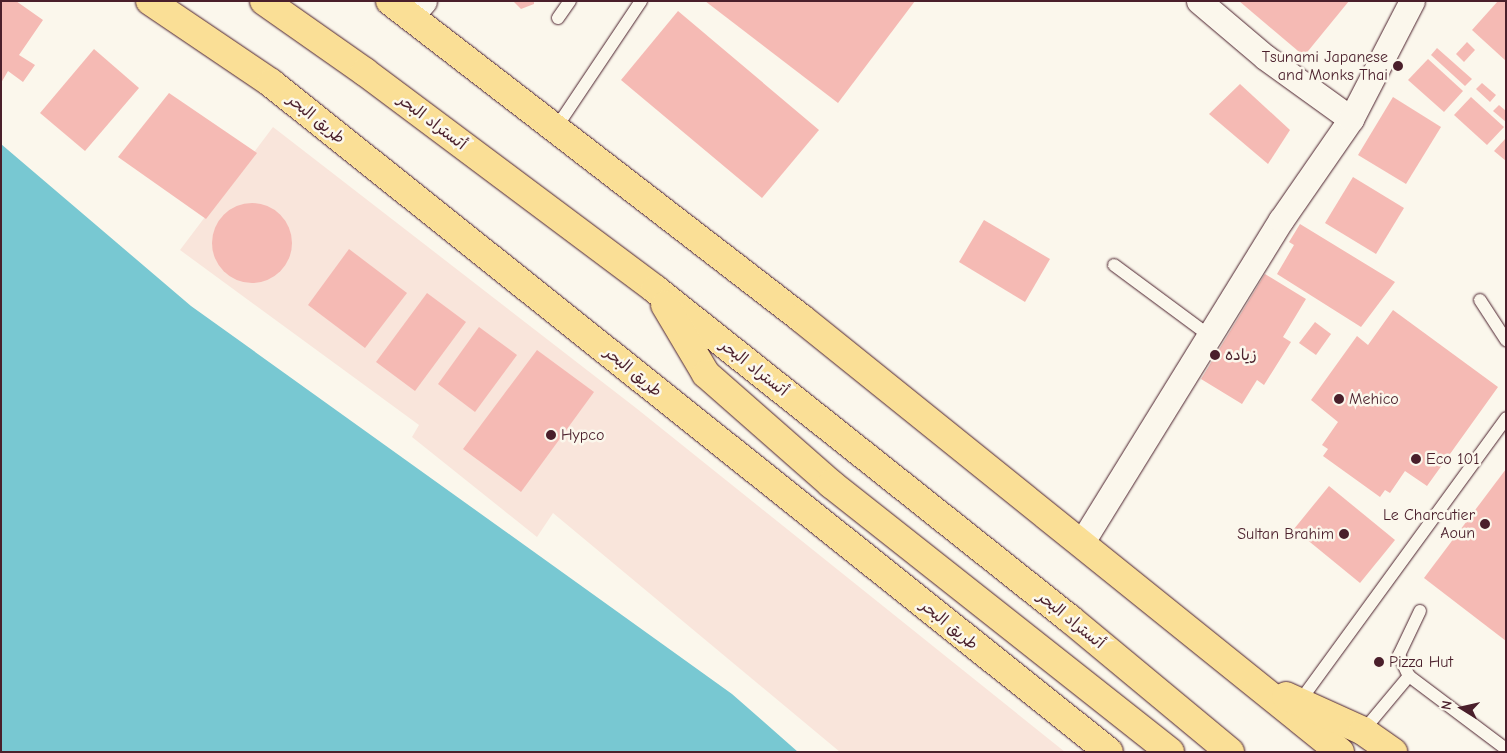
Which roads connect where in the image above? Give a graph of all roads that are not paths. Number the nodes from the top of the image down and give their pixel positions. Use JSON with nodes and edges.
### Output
{"nodes":[{"id":1,"x":150,"y":1,"type":"edge"},
{"id":2,"x":264,"y":1,"type":"edge"},
{"id":3,"x":570,"y":1,"type":"edge"},
{"id":4,"x":641,"y":1,"type":"edge"},
{"id":5,"x":1199,"y":1,"type":"edge"},
{"id":6,"x":1412,"y":1,"type":"edge"},
{"id":7,"x":408,"y":6,"type":"edge"},
{"id":8,"x":558,"y":18,"type":"dead end"},
{"id":9,"x":1351,"y":119,"type":"junction"},
{"id":10,"x":556,"y":128,"type":"junction"},
{"id":11,"x":1114,"y":265,"type":"dead end"},
{"id":12,"x":655,"y":289,"type":"junction"},
{"id":13,"x":1480,"y":300,"type":"dead end"},
{"id":14,"x":1210,"y":336,"type":"junction"},
{"id":15,"x":1506,"y":340,"type":"edge"},
{"id":16,"x":1506,"y":418,"type":"edge"},
{"id":17,"x":1082,"y":542,"type":"junction"},
{"id":18,"x":1420,"y":611,"type":"dead end"},
{"id":19,"x":1409,"y":676,"type":"junction"},
{"id":20,"x":1256,"y":684,"type":"junction"},
{"id":21,"x":1300,"y":702,"type":"junction"},
{"id":22,"x":1363,"y":731,"type":"junction"},
{"id":23,"x":1506,"y":749,"type":"edge"},
{"id":24,"x":1109,"y":752,"type":"edge"},
{"id":25,"x":1170,"y":752,"type":"edge"},
{"id":26,"x":1230,"y":752,"type":"edge"},
{"id":27,"x":1340,"y":752,"type":"edge"},
{"id":28,"x":1394,"y":752,"type":"edge"}],
"edges":[{"from":1,"to":24,"type":"highway","name":"طريق البحر"},
{"from":2,"to":12,"type":"highway","name":"أتستراد البحر"},
{"from":3,"to":8,"type":"lane"},
{"from":4,"to":10,"type":"lane"},
{"from":5,"to":9,"type":"street"},
{"from":6,"to":9,"type":"street"},
{"from":7,"to":10,"type":"highway"},
{"from":9,"to":14,"type":"street"},
{"from":10,"to":17,"type":"highway"},
{"from":11,"to":14,"type":"lane"},
{"from":12,"to":25,"type":"highway"},
{"from":12,"to":26,"type":"highway","name":"أتستراد البحر"},
{"from":13,"to":15,"type":"lane"},
{"from":14,"to":17,"type":"street"},
{"from":16,"to":21,"type":"lane"},
{"from":17,"to":20,"type":"highway"},
{"from":18,"to":19,"type":"lane"},
{"from":19,"to":22,"type":"lane"},
{"from":19,"to":23,"type":"lane"},
{"from":20,"to":21,"type":"highway"},
{"from":20,"to":27,"type":"highway"},
{"from":21,"to":22,"type":"highway"},
{"from":22,"to":28,"type":"highway"}]}
